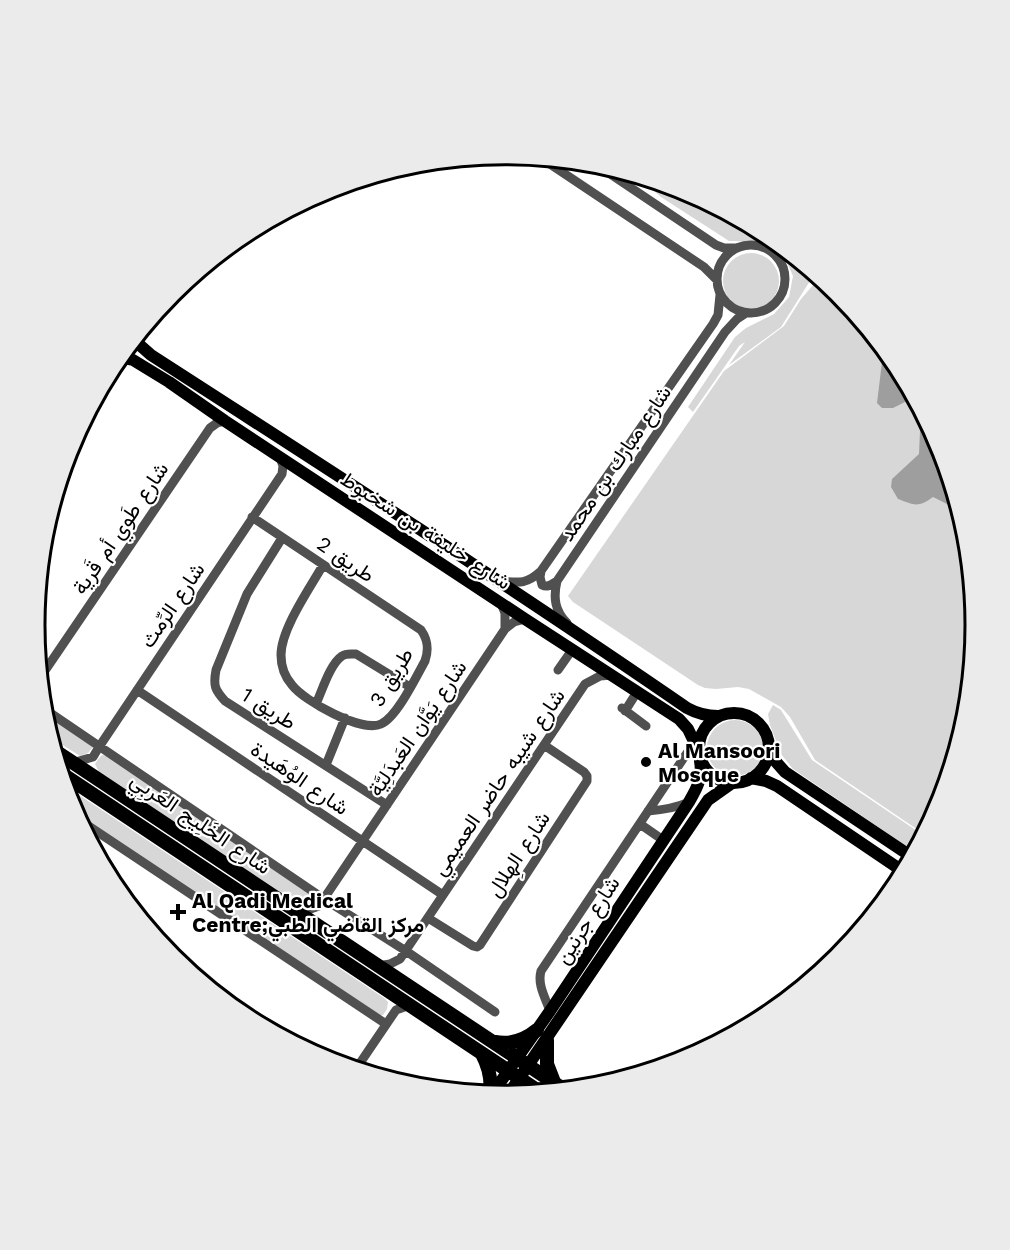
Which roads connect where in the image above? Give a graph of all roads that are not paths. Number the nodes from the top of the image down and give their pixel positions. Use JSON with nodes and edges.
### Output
{"nodes":[{"id":1,"x":556,"y":168,"type":"edge"},
{"id":2,"x":619,"y":180,"type":"edge"},
{"id":3,"x":736,"y":248,"type":"junction"},
{"id":4,"x":717,"y":280,"type":"junction"},
{"id":5,"x":720,"y":295,"type":"junction"},
{"id":6,"x":746,"y":313,"type":"junction"},
{"id":7,"x":140,"y":345,"type":"edge"},
{"id":8,"x":130,"y":359,"type":"edge"},
{"id":9,"x":207,"y":408,"type":"junction"},
{"id":10,"x":225,"y":421,"type":"junction"},
{"id":11,"x":210,"y":428,"type":"junction"},
{"id":12,"x":280,"y":457,"type":"junction"},
{"id":13,"x":298,"y":469,"type":"junction"},
{"id":14,"x":282,"y":474,"type":"junction"},
{"id":15,"x":252,"y":518,"type":"junction"},
{"id":16,"x":282,"y":538,"type":"junction"},
{"id":17,"x":323,"y":565,"type":"junction"},
{"id":18,"x":541,"y":571,"type":"junction"},
{"id":19,"x":497,"y":581,"type":"junction"},
{"id":20,"x":557,"y":581,"type":"junction"},
{"id":21,"x":501,"y":603,"type":"junction"},
{"id":22,"x":525,"y":619,"type":"junction"},
{"id":23,"x":505,"y":629,"type":"junction"},
{"id":24,"x":421,"y":630,"type":"joint"},
{"id":25,"x":585,"y":638,"type":"junction"},
{"id":26,"x":572,"y":650,"type":"junction"},
{"id":27,"x":584,"y":658,"type":"junction"},
{"id":28,"x":47,"y":667,"type":"edge"},
{"id":29,"x":558,"y":670,"type":"dead end"},
{"id":30,"x":612,"y":675,"type":"junction"},
{"id":31,"x":585,"y":684,"type":"junction"},
{"id":32,"x":410,"y":687,"type":"junction"},
{"id":33,"x":137,"y":690,"type":"junction"},
{"id":34,"x":637,"y":692,"type":"junction"},
{"id":35,"x":316,"y":704,"type":"junction"},
{"id":36,"x":54,"y":716,"type":"edge"},
{"id":37,"x":718,"y":716,"type":"junction"},
{"id":38,"x":345,"y":718,"type":"junction"},
{"id":39,"x":646,"y":726,"type":"dead end"},
{"id":40,"x":544,"y":745,"type":"junction"},
{"id":41,"x":99,"y":747,"type":"junction"},
{"id":42,"x":769,"y":754,"type":"junction"},
{"id":43,"x":695,"y":755,"type":"junction"},
{"id":44,"x":93,"y":757,"type":"junction"},
{"id":45,"x":65,"y":758,"type":"edge"},
{"id":46,"x":72,"y":763,"type":"junction"},
{"id":47,"x":326,"y":765,"type":"junction"},
{"id":48,"x":752,"y":778,"type":"junction"},
{"id":49,"x":97,"y":779,"type":"junction"},
{"id":50,"x":72,"y":781,"type":"edge"},
{"id":51,"x":732,"y":783,"type":"junction"},
{"id":52,"x":657,"y":798,"type":"junction"},
{"id":53,"x":689,"y":802,"type":"junction"},
{"id":54,"x":387,"y":805,"type":"junction"},
{"id":55,"x":668,"y":809,"type":"junction"},
{"id":56,"x":648,"y":811,"type":"junction"},
{"id":57,"x":640,"y":824,"type":"junction"},
{"id":58,"x":92,"y":829,"type":"edge"},
{"id":59,"x":663,"y":840,"type":"junction"},
{"id":60,"x":362,"y":841,"type":"junction"},
{"id":61,"x":905,"y":852,"type":"edge"},
{"id":62,"x":896,"y":867,"type":"edge"},
{"id":63,"x":444,"y":895,"type":"junction"},
{"id":64,"x":321,"y":903,"type":"junction"},
{"id":65,"x":299,"y":914,"type":"junction"},
{"id":66,"x":428,"y":918,"type":"junction"},
{"id":67,"x":324,"y":930,"type":"junction"},
{"id":68,"x":403,"y":955,"type":"junction"},
{"id":69,"x":378,"y":966,"type":"junction"},
{"id":70,"x":405,"y":984,"type":"junction"},
{"id":71,"x":393,"y":994,"type":"junction"},
{"id":72,"x":410,"y":1005,"type":"junction"},
{"id":73,"x":396,"y":1010,"type":"junction"},
{"id":74,"x":550,"y":1011,"type":"junction"},
{"id":75,"x":495,"y":1012,"type":"dead end"},
{"id":76,"x":386,"y":1024,"type":"junction"},
{"id":77,"x":542,"y":1035,"type":"junction"},
{"id":78,"x":492,"y":1041,"type":"junction"},
{"id":79,"x":481,"y":1052,"type":"junction"},
{"id":80,"x":361,"y":1062,"type":"edge"},
{"id":81,"x":523,"y":1062,"type":"junction"},
{"id":82,"x":514,"y":1075,"type":"junction"},
{"id":83,"x":553,"y":1082,"type":"edge"},
{"id":84,"x":557,"y":1082,"type":"edge"},
{"id":85,"x":528,"y":1084,"type":"edge"},
{"id":86,"x":491,"y":1085,"type":"edge"},
{"id":87,"x":502,"y":1085,"type":"edge"},
{"id":88,"x":511,"y":1085,"type":"edge"}],
"edges":[{"from":1,"to":4,"type":"street"},
{"from":2,"to":3,"type":"street"},
{"from":3,"to":4,"type":"street"},
{"from":3,"to":6,"type":"street"},
{"from":4,"to":5,"type":"street"},
{"from":5,"to":6,"type":"street"},
{"from":5,"to":18,"type":"street","name":"شارع مبارك بن محمد"},
{"from":6,"to":20,"type":"street","name":"شارع مبارك بن محمد"},
{"from":7,"to":19,"type":"main road","name":"شارع خليفة بن شخبوط"},
{"from":8,"to":9,"type":"main road","name":"شارع خليفة بن شخبوط"},
{"from":9,"to":10,"type":"main road","name":"شارع خليفة بن شخبوط"},
{"from":9,"to":11,"type":"street"},
{"from":10,"to":11,"type":"street"},
{"from":10,"to":12,"type":"main road","name":"شارع خليفة بن شخبوط"},
{"from":11,"to":28,"type":"street","name":"شارع طَوي أم قَرية"},
{"from":12,"to":13,"type":"main road","name":"شارع خليفة بن شخبوط"},
{"from":12,"to":14,"type":"street"},
{"from":13,"to":14,"type":"street"},
{"from":13,"to":21,"type":"main road","name":"شارع خليفة بن شخبوط"},
{"from":14,"to":15,"type":"street","name":"شارع الرِّمث"},
{"from":15,"to":16,"type":"street","name":"طريق 2"},
{"from":15,"to":33,"type":"street","name":"شارع الرِّمث"},
{"from":16,"to":17,"type":"street","name":"طريق 2"},
{"from":16,"to":47,"type":"street","name":"طريق 1"},
{"from":17,"to":24,"type":"street","name":"طريق 2"},
{"from":17,"to":35,"type":"street","name":"طريق 3"},
{"from":18,"to":19,"type":"street"},
{"from":18,"to":20,"type":"street"},
{"from":19,"to":25,"type":"main road","name":"شارع خليفة بن شخبوط"},
{"from":20,"to":25,"type":"street"},
{"from":21,"to":22,"type":"main road","name":"شارع خليفة بن شخبوط"},
{"from":21,"to":23,"type":"street"},
{"from":22,"to":23,"type":"street","name":"شارع يَوَّان العَبدَلِيَّة"},
{"from":22,"to":26,"type":"main road","name":"شارع خليفة بن شخبوط"},
{"from":23,"to":54,"type":"street","name":"شارع يَوَّان العَبدَلِيَّة"},
{"from":24,"to":32,"type":"street","name":"طريق 3"},
{"from":25,"to":37,"type":"main road","name":"شارع خليفة بن شخبوط"},
{"from":26,"to":27,"type":"main road","name":"شارع خليفة بن شخبوط"},
{"from":26,"to":29,"type":"street"},
{"from":27,"to":30,"type":"main road","name":"شارع خليفة بن شخبوط"},
{"from":27,"to":31,"type":"street","name":"شارع شيبه حاضر العميمي"},
{"from":30,"to":31,"type":"street","name":"شارع شيبه حاضر العميمي"},
{"from":30,"to":34,"type":"main road","name":"شارع خليفة بن شخبوط"},
{"from":31,"to":40,"type":"street","name":"شارع شيبه حاضر العميمي"},
{"from":32,"to":35,"type":"street"},
{"from":32,"to":38,"type":"street","name":"طريق 3"},
{"from":33,"to":41,"type":"street","name":"شارع الرِّمث"},
{"from":33,"to":60,"type":"street","name":"شارع الوُهَيدة"},
{"from":34,"to":39,"type":"street"},
{"from":34,"to":43,"type":"main road","name":"شارع خليفة بن شخبوط"},
{"from":35,"to":38,"type":"street","name":"طريق 3"},
{"from":36,"to":41,"type":"street"},
{"from":37,"to":42,"type":"main road"},
{"from":37,"to":43,"type":"main road"},
{"from":38,"to":47,"type":"street"},
{"from":40,"to":63,"type":"street","name":"شارع شيبه حاضر العميمي"},
{"from":40,"to":66,"type":"street","name":"شارع الهِلال"},
{"from":41,"to":44,"type":"street","name":"شارع الرِّمث"},
{"from":41,"to":64,"type":"street"},
{"from":42,"to":48,"type":"main road"},
{"from":42,"to":61,"type":"main road"},
{"from":43,"to":51,"type":"main road"},
{"from":43,"to":52,"type":"street"},
{"from":43,"to":53,"type":"main road","name":"شارع جرنين"},
{"from":44,"to":46,"type":"street"},
{"from":44,"to":49,"type":"street"},
{"from":45,"to":46,"type":"highway","name":"شارع الخَلِيج العَربِي"},
{"from":46,"to":49,"type":"highway","name":"شارع الخَلِيج العَربِي"},
{"from":47,"to":54,"type":"street","name":"طريق 1"},
{"from":48,"to":51,"type":"main road"},
{"from":48,"to":62,"type":"main road"},
{"from":49,"to":65,"type":"highway","name":"شارع الخَلِيج العَربِي"},
{"from":50,"to":71,"type":"highway","name":"شارع الخَلِيج العَربِي"},
{"from":51,"to":77,"type":"main road","name":"شارع جرنين"},
{"from":52,"to":55,"type":"street"},
{"from":52,"to":56,"type":"street"},
{"from":53,"to":55,"type":"street"},
{"from":53,"to":59,"type":"main road","name":"شارع جرنين"},
{"from":54,"to":60,"type":"street","name":"شارع يَوَّان العَبدَلِيَّة"},
{"from":55,"to":56,"type":"street"},
{"from":56,"to":57,"type":"street"},
{"from":57,"to":59,"type":"street"},
{"from":57,"to":74,"type":"street"},
{"from":58,"to":76,"type":"street"},
{"from":59,"to":74,"type":"main road","name":"شارع جرنين"},
{"from":60,"to":63,"type":"street","name":"شارع الوُهَيدة"},
{"from":60,"to":64,"type":"street","name":"شارع يَوَّان العَبدَلِيَّة"},
{"from":63,"to":66,"type":"street","name":"شارع شيبه حاضر العميمي"},
{"from":64,"to":65,"type":"street"},
{"from":64,"to":67,"type":"street"},
{"from":64,"to":68,"type":"street"},
{"from":65,"to":67,"type":"highway","name":"شارع الخَلِيج العَربِي"},
{"from":66,"to":68,"type":"street","name":"شارع شيبه حاضر العميمي"},
{"from":67,"to":69,"type":"highway","name":"شارع الخَلِيج العَربِي"},
{"from":68,"to":69,"type":"street"},
{"from":68,"to":70,"type":"street"},
{"from":68,"to":75,"type":"street"},
{"from":69,"to":70,"type":"highway","name":"شارع الخَلِيج العَربِي"},
{"from":70,"to":78,"type":"highway","name":"شارع الخَلِيج العَربِي"},
{"from":71,"to":72,"type":"highway","name":"شارع الخَلِيج العَربِي"},
{"from":71,"to":73,"type":"street"},
{"from":72,"to":73,"type":"street"},
{"from":72,"to":79,"type":"highway","name":"شارع الخَلِيج العَربِي"},
{"from":73,"to":76,"type":"street"},
{"from":74,"to":77,"type":"main road","name":"شارع جرنين"},
{"from":76,"to":80,"type":"street"},
{"from":77,"to":78,"type":"highway"},
{"from":77,"to":81,"type":"main road","name":"شارع جرنين"},
{"from":77,"to":84,"type":"highway"},
{"from":78,"to":81,"type":"highway","name":"شارع الخَلِيج العَربِي"},
{"from":79,"to":82,"type":"highway","name":"شارع الخَلِيج العَربِي"},
{"from":79,"to":86,"type":"highway"},
{"from":81,"to":82,"type":"main road","name":"شارع جرنين"},
{"from":81,"to":83,"type":"highway","name":"شارع الخَلِيج العَربِي"},
{"from":82,"to":85,"type":"highway","name":"شارع الخَلِيج العَربِي"},
{"from":82,"to":87,"type":"main road","name":"شارع جرنين"},
{"from":82,"to":88,"type":"main road","name":"شارع جرنين"}]}
